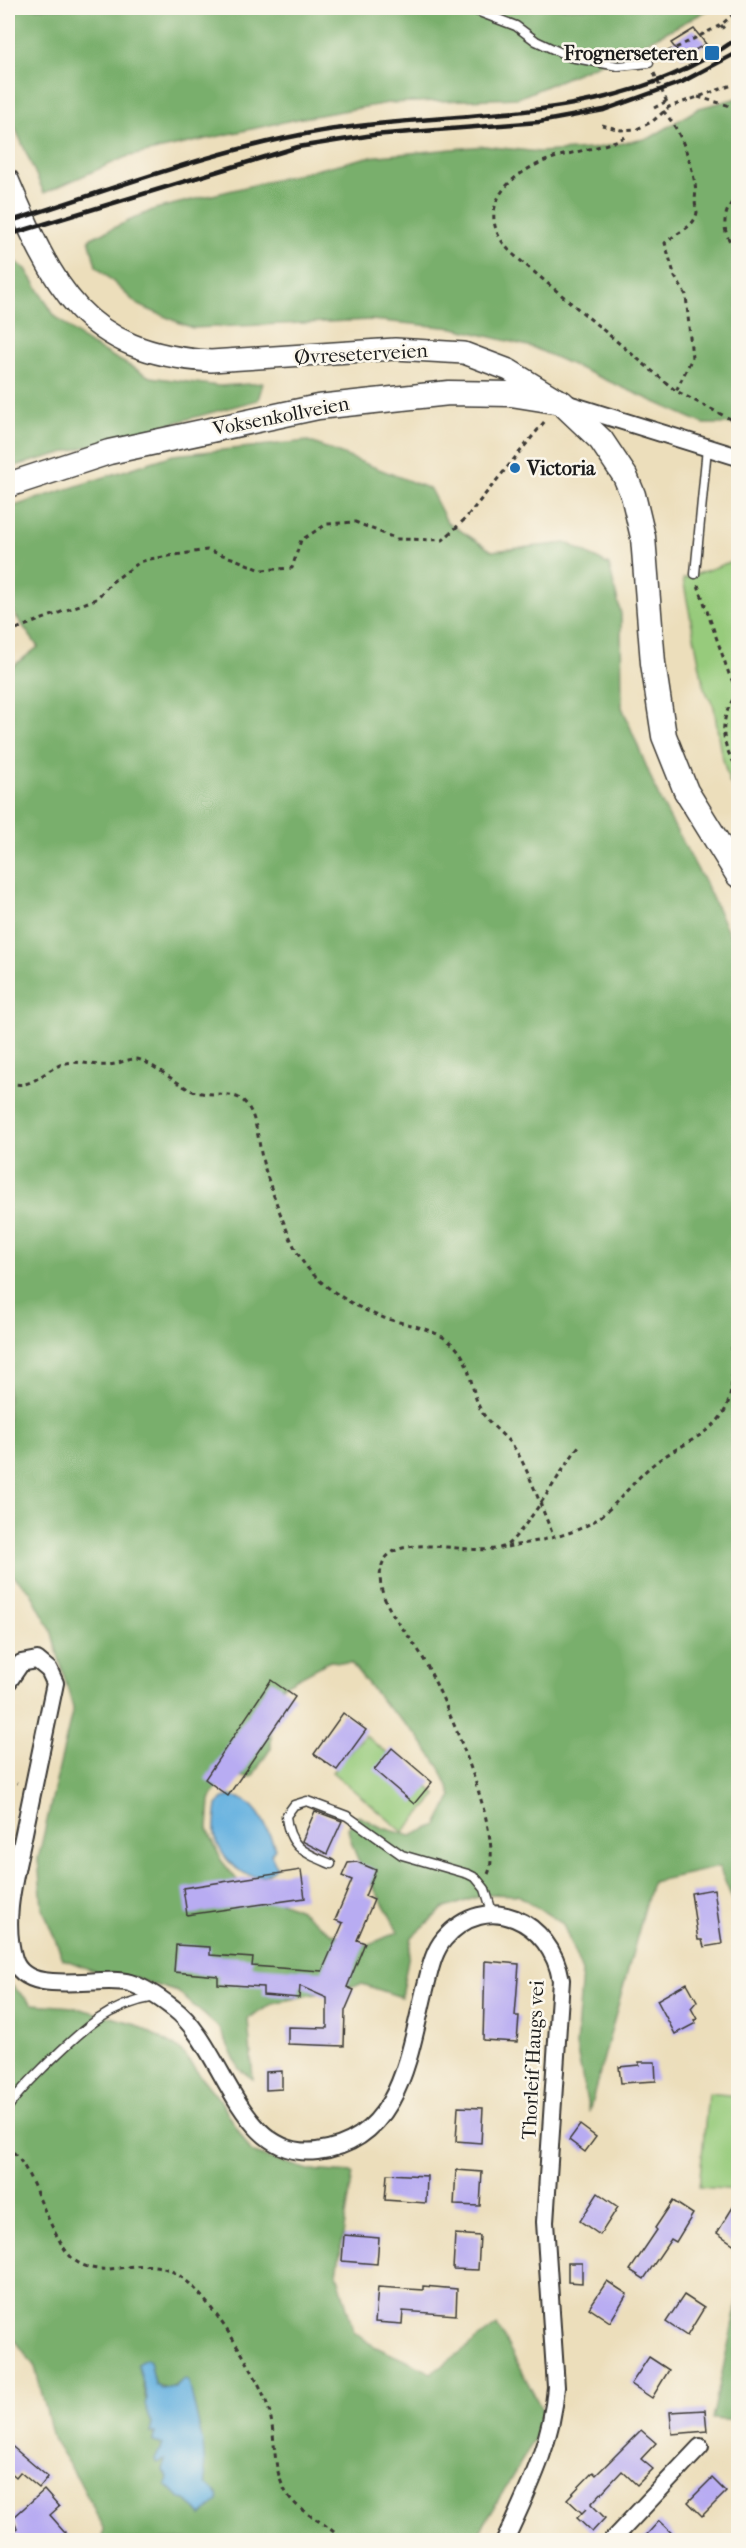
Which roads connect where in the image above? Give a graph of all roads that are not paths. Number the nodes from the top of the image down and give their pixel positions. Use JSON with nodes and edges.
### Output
{"nodes":[{"id":1,"x":469,"y":8,"type":"edge"},
{"id":2,"x":649,"y":63,"type":"road end"},
{"id":3,"x":8,"y":180,"type":"edge"},
{"id":4,"x":561,"y":402,"type":"junction"},
{"id":5,"x":707,"y":448,"type":"junction"},
{"id":6,"x":738,"y":457,"type":"edge"},
{"id":7,"x":8,"y":485,"type":"edge"},
{"id":8,"x":695,"y":574,"type":"road end"},
{"id":9,"x":738,"y":875,"type":"edge"},
{"id":10,"x":8,"y":1682,"type":"edge"},
{"id":11,"x":331,"y":1864,"type":"dead end"},
{"id":12,"x":493,"y":1915,"type":"junction"},
{"id":13,"x":158,"y":1996,"type":"junction"},
{"id":14,"x":8,"y":2107,"type":"edge"},
{"id":15,"x":700,"y":2447,"type":"dead end"},
{"id":16,"x":505,"y":2541,"type":"edge"},
{"id":17,"x":612,"y":2541,"type":"edge"}],
"edges":[{"from":1,"to":2,"type":"lane"},
{"from":3,"to":4,"type":"street","name":"Øvreseterveien"},
{"from":4,"to":5,"type":"street"},
{"from":4,"to":7,"type":"main road","name":"Voksenkollveien"},
{"from":4,"to":9,"type":"main road","name":"Øvreseterveien"},
{"from":5,"to":6,"type":"street"},
{"from":5,"to":8,"type":"lane"},
{"from":10,"to":13,"type":"street","name":"Thorleif Haugs vei"},
{"from":11,"to":12,"type":"lane"},
{"from":12,"to":13,"type":"street","name":"Thorleif Haugs vei"},
{"from":12,"to":16,"type":"street","name":"Thorleif Haugs vei"},
{"from":13,"to":14,"type":"lane"},
{"from":15,"to":17,"type":"street"}]}
